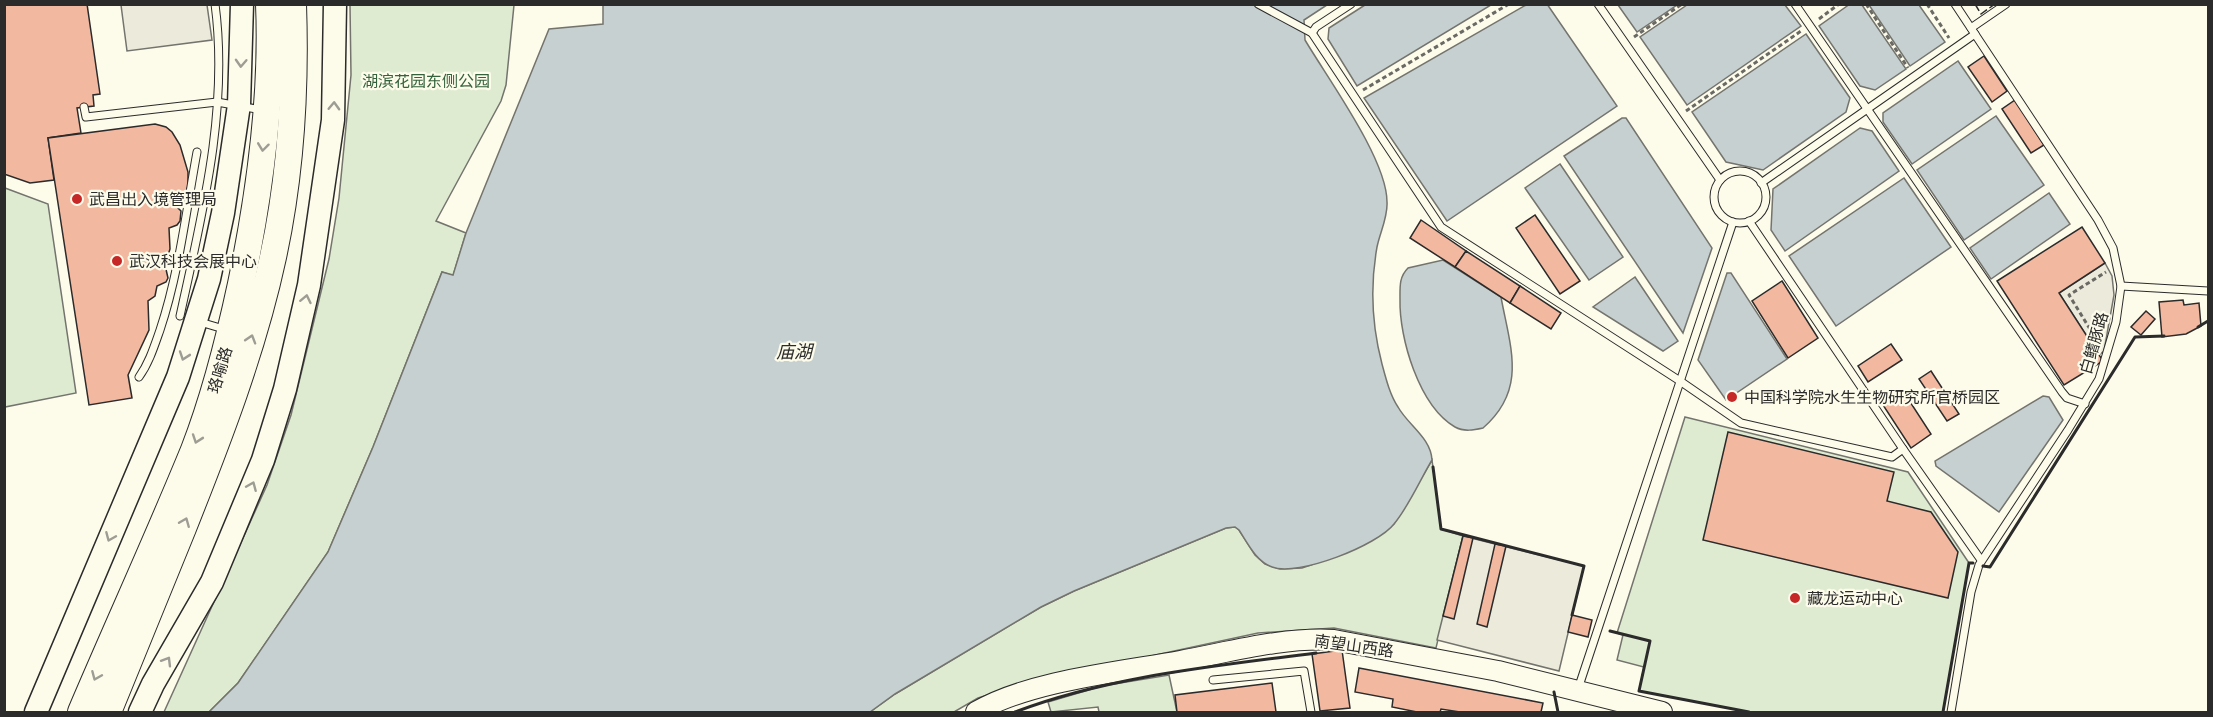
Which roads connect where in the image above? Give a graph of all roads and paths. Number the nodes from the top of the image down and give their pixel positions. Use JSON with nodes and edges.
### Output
{"nodes":[{"id":1,"x":215,"y":4,"type":"edge"},
{"id":2,"x":242,"y":4,"type":"edge"},
{"id":3,"x":269,"y":4,"type":"edge"},
{"id":4,"x":293,"y":4,"type":"edge"},
{"id":5,"x":335,"y":4,"type":"edge"},
{"id":6,"x":1258,"y":4,"type":"edge"},
{"id":7,"x":1351,"y":4,"type":"edge"},
{"id":8,"x":1509,"y":4,"type":"edge"},
{"id":9,"x":1598,"y":4,"type":"edge"},
{"id":10,"x":1682,"y":4,"type":"edge"},
{"id":11,"x":1795,"y":4,"type":"edge"},
{"id":12,"x":1839,"y":4,"type":"edge"},
{"id":13,"x":1866,"y":4,"type":"edge"},
{"id":14,"x":1927,"y":4,"type":"edge"},
{"id":15,"x":1955,"y":4,"type":"edge"},
{"id":16,"x":2006,"y":4,"type":"edge"},
{"id":17,"x":1809,"y":26,"type":"junction"},
{"id":18,"x":1973,"y":31,"type":"junction"},
{"id":19,"x":1312,"y":33,"type":"junction"},
{"id":20,"x":1625,"y":44,"type":"junction"},
{"id":21,"x":1955,"y":47,"type":"junction"},
{"id":22,"x":1914,"y":76,"type":"junction"},
{"id":23,"x":1354,"y":96,"type":"junction"},
{"id":24,"x":217,"y":102,"type":"junction"},
{"id":25,"x":239,"y":105,"type":"junction"},
{"id":26,"x":84,"y":107,"type":"dead end"},
{"id":27,"x":1867,"y":109,"type":"junction"},
{"id":28,"x":267,"y":111,"type":"junction"},
{"id":29,"x":1677,"y":118,"type":"junction"},
{"id":30,"x":197,"y":152,"type":"dead end"},
{"id":31,"x":1720,"y":180,"type":"junction"},
{"id":32,"x":1761,"y":183,"type":"junction"},
{"id":33,"x":1749,"y":221,"type":"junction"},
{"id":34,"x":1733,"y":222,"type":"junction"},
{"id":35,"x":2118,"y":265,"type":"junction"},
{"id":36,"x":2121,"y":286,"type":"junction"},
{"id":37,"x":2208,"y":291,"type":"edge"},
{"id":38,"x":166,"y":312,"type":"junction"},
{"id":39,"x":188,"y":319,"type":"junction"},
{"id":40,"x":231,"y":331,"type":"junction"},
{"id":41,"x":2107,"y":355,"type":"junction"},
{"id":42,"x":139,"y":377,"type":"dead end"},
{"id":43,"x":1680,"y":381,"type":"junction"},
{"id":44,"x":2085,"y":404,"type":"junction"},
{"id":45,"x":1903,"y":449,"type":"junction"},
{"id":46,"x":1981,"y":560,"type":"junction"},
{"id":47,"x":1213,"y":680,"type":"dead end"},
{"id":48,"x":1577,"y":691,"type":"junction"},
{"id":49,"x":36,"y":712,"type":"edge"},
{"id":50,"x":81,"y":712,"type":"edge"},
{"id":51,"x":108,"y":712,"type":"edge"},
{"id":52,"x":140,"y":712,"type":"edge"},
{"id":53,"x":976,"y":712,"type":"edge"},
{"id":54,"x":1311,"y":712,"type":"edge"},
{"id":55,"x":1662,"y":712,"type":"edge"},
{"id":56,"x":1951,"y":712,"type":"edge"}],
"edges":[{"from":1,"to":24,"type":"lane"},
{"from":2,"to":25,"type":"main road","one_way":true},
{"from":3,"to":28,"type":"highway","name":"珞喻路"},
{"from":51,"to":4,"type":"highway","name":"珞喻路","one_way":true},
{"from":52,"to":5,"type":"main road","one_way":true},
{"from":6,"to":19,"type":"lane"},
{"from":7,"to":19,"type":"lane"},
{"from":8,"to":23,"type":"path"},
{"from":9,"to":20,"type":"lane"},
{"from":10,"to":20,"type":"path"},
{"from":11,"to":17,"type":"lane"},
{"from":12,"to":17,"type":"path"},
{"from":13,"to":22,"type":"path"},
{"from":14,"to":21,"type":"path"},
{"from":15,"to":18,"type":"lane","name":"白鳍豚路"},
{"from":16,"to":18,"type":"lane"},
{"from":17,"to":27,"type":"lane"},
{"from":17,"to":29,"type":"path"},
{"from":18,"to":21,"type":"lane"},
{"from":18,"to":35,"type":"lane","name":"白鳍豚路"},
{"from":19,"to":23,"type":"lane"},
{"from":20,"to":29,"type":"lane"},
{"from":21,"to":22,"type":"lane"},
{"from":22,"to":27,"type":"lane"},
{"from":23,"to":43,"type":"lane"},
{"from":24,"to":25,"type":"lane"},
{"from":24,"to":26,"type":"lane"},
{"from":24,"to":39,"type":"lane"},
{"from":25,"to":28,"type":"lane"},
{"from":25,"to":39,"type":"main road"},
{"from":27,"to":32,"type":"lane"},
{"from":27,"to":44,"type":"lane"},
{"from":28,"to":40,"type":"highway","name":"珞喻路","one_way":true},
{"from":29,"to":31,"type":"lane"},
{"from":30,"to":38,"type":"lane"},
{"from":31,"to":32,"type":"lane"},
{"from":31,"to":34,"type":"lane"},
{"from":32,"to":33,"type":"lane"},
{"from":33,"to":34,"type":"lane"},
{"from":33,"to":45,"type":"lane"},
{"from":34,"to":43,"type":"lane"},
{"from":35,"to":36,"type":"lane","name":"白鳍豚路"},
{"from":35,"to":41,"type":"path"},
{"from":36,"to":37,"type":"lane"},
{"from":36,"to":41,"type":"lane","name":"白鳍豚路"},
{"from":38,"to":39,"type":"lane"},
{"from":38,"to":42,"type":"lane"},
{"from":39,"to":40,"type":"lane"},
{"from":39,"to":49,"type":"main road","one_way":true},
{"from":40,"to":50,"type":"highway","name":"珞喻路","one_way":true},
{"from":41,"to":44,"type":"lane","name":"白鳍豚路"},
{"from":43,"to":45,"type":"lane"},
{"from":43,"to":48,"type":"lane"},
{"from":44,"to":46,"type":"lane","name":"白鳍豚路"},
{"from":45,"to":46,"type":"lane"},
{"from":46,"to":56,"type":"lane","name":"白鳍豚路"},
{"from":47,"to":54,"type":"lane"},
{"from":48,"to":53,"type":"street","name":"南望山西路"},
{"from":48,"to":55,"type":"street","name":"南望山西路"}]}
